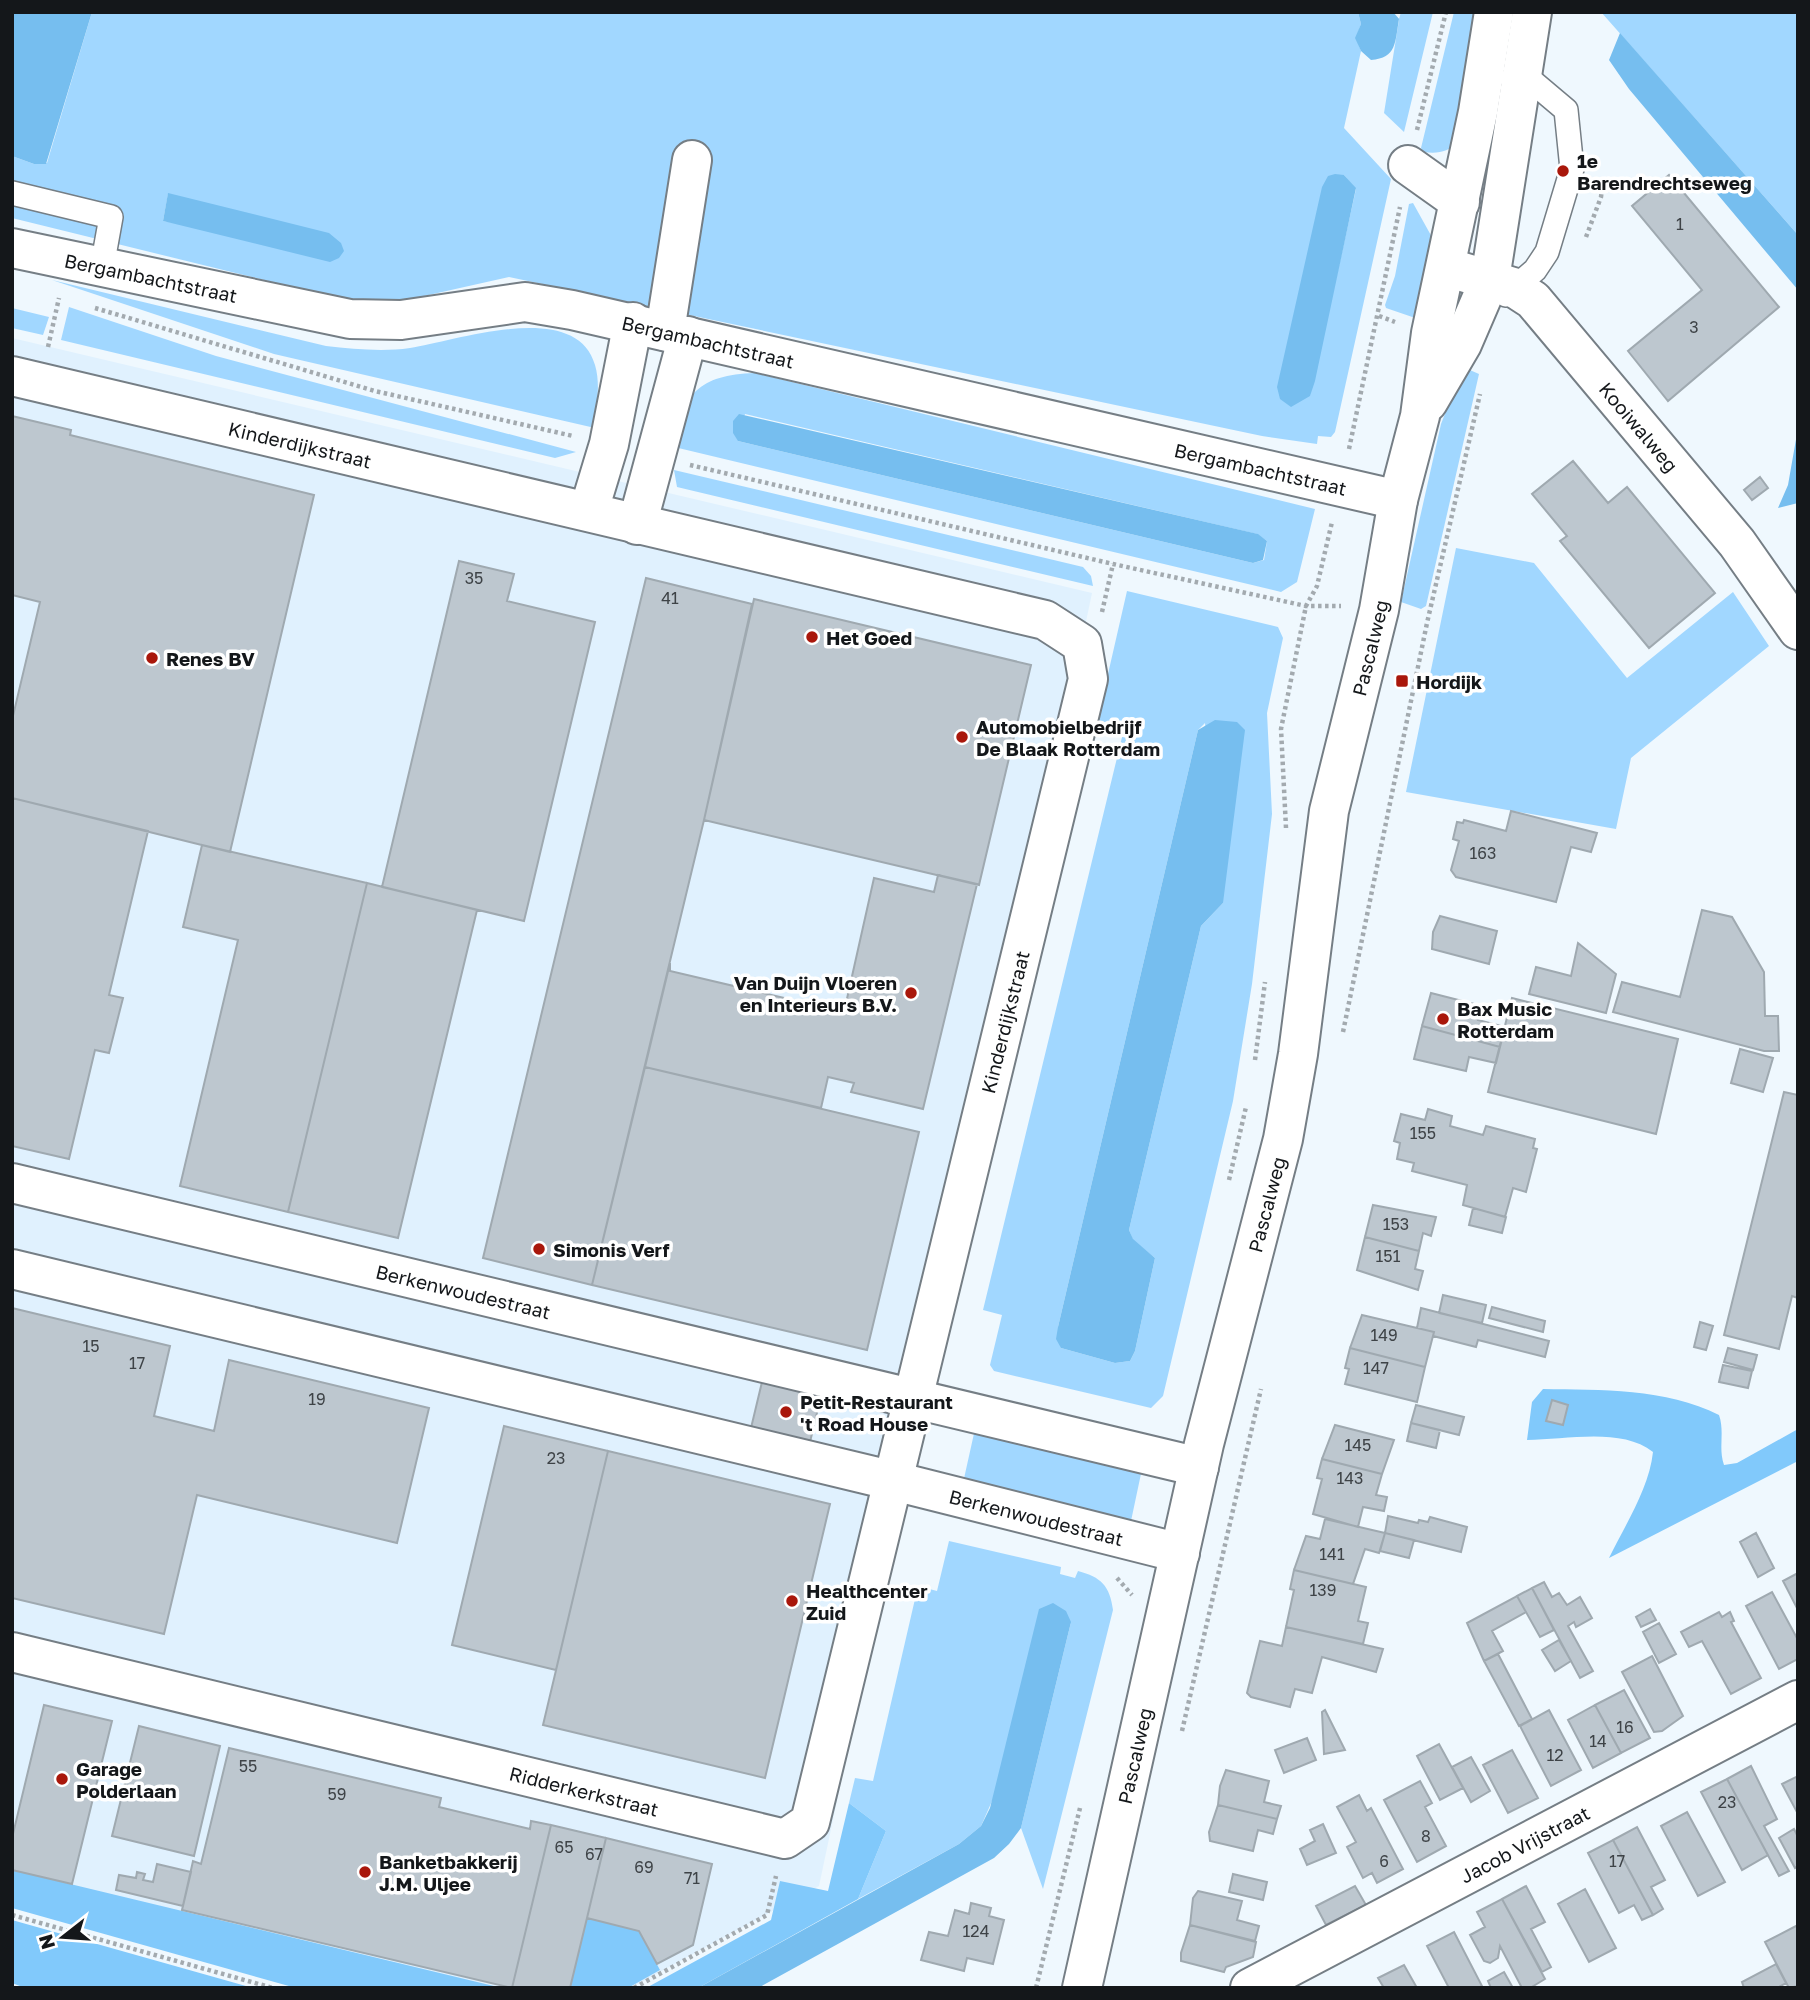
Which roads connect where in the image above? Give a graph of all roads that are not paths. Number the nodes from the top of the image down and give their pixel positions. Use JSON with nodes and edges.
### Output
{"nodes":[{"id":1,"x":1494,"y":12,"type":"edge"},
{"id":2,"x":1531,"y":12,"type":"edge"},
{"id":3,"x":1502,"y":77,"type":"junction"},
{"id":4,"x":692,"y":160,"type":"dead end"},
{"id":5,"x":1408,"y":165,"type":"road end"},
{"id":6,"x":12,"y":193,"type":"edge"},
{"id":7,"x":1460,"y":202,"type":"junction"},
{"id":8,"x":12,"y":248,"type":"edge"},
{"id":9,"x":102,"y":267,"type":"junction"},
{"id":10,"x":1446,"y":267,"type":"junction"},
{"id":11,"x":1502,"y":283,"type":"junction"},
{"id":12,"x":662,"y":330,"type":"junction"},
{"id":13,"x":26,"y":379,"type":"edge"},
{"id":14,"x":1420,"y":416,"type":"junction"},
{"id":15,"x":1398,"y":500,"type":"junction"},
{"id":16,"x":589,"y":510,"type":"junction"},
{"id":17,"x":637,"y":525,"type":"junction"},
{"id":18,"x":1798,"y":630,"type":"edge"},
{"id":19,"x":12,"y":1183,"type":"edge"},
{"id":20,"x":12,"y":1269,"type":"edge"},
{"id":21,"x":915,"y":1400,"type":"junction"},
{"id":22,"x":1199,"y":1467,"type":"junction"},
{"id":23,"x":894,"y":1480,"type":"junction"},
{"id":24,"x":1161,"y":1549,"type":"junction"},
{"id":25,"x":12,"y":1652,"type":"edge"},
{"id":26,"x":1798,"y":1700,"type":"edge"},
{"id":27,"x":1082,"y":1988,"type":"edge"},
{"id":28,"x":1250,"y":1988,"type":"edge"}],
"edges":[{"from":1,"to":3,"type":"street"},
{"from":2,"to":3,"type":"street"},
{"from":3,"to":7,"type":"street","name":"Pascalweg"},
{"from":3,"to":11,"type":"street","name":"Pascalweg"},
{"from":3,"to":11,"type":"lane"},
{"from":4,"to":12,"type":"street"},
{"from":5,"to":7,"type":"street"},
{"from":6,"to":9,"type":"lane"},
{"from":7,"to":10,"type":"street","name":"Pascalweg"},
{"from":8,"to":9,"type":"street","name":"Bergambachtstraat"},
{"from":9,"to":12,"type":"street","name":"Bergambachtstraat"},
{"from":10,"to":11,"type":"street","name":"Kooiwalweg"},
{"from":10,"to":14,"type":"street","name":"Pascalweg"},
{"from":11,"to":14,"type":"street","name":"Pascalweg"},
{"from":11,"to":18,"type":"street","name":"Kooiwalweg"},
{"from":12,"to":15,"type":"street","name":"Bergambachtstraat"},
{"from":12,"to":16,"type":"street"},
{"from":12,"to":17,"type":"street"},
{"from":13,"to":16,"type":"street","name":"Kinderdijkstraat"},
{"from":14,"to":15,"type":"street","name":"Pascalweg"},
{"from":15,"to":22,"type":"street","name":"Pascalweg"},
{"from":16,"to":17,"type":"street","name":"Kinderdijkstraat"},
{"from":17,"to":21,"type":"street","name":"Kinderdijkstraat"},
{"from":19,"to":21,"type":"street","name":"Berkenwoudestraat"},
{"from":20,"to":23,"type":"street","name":"Berkenwoudestraat"},
{"from":21,"to":22,"type":"street","name":"Berkenwoudestraat"},
{"from":21,"to":23,"type":"street"},
{"from":22,"to":24,"type":"street","name":"Pascalweg"},
{"from":23,"to":24,"type":"street","name":"Berkenwoudestraat"},
{"from":23,"to":25,"type":"street","name":"Ridderkerkstraat"},
{"from":24,"to":27,"type":"street","name":"Pascalweg"},
{"from":26,"to":28,"type":"street","name":"Jacob Vrijstraat"}]}
